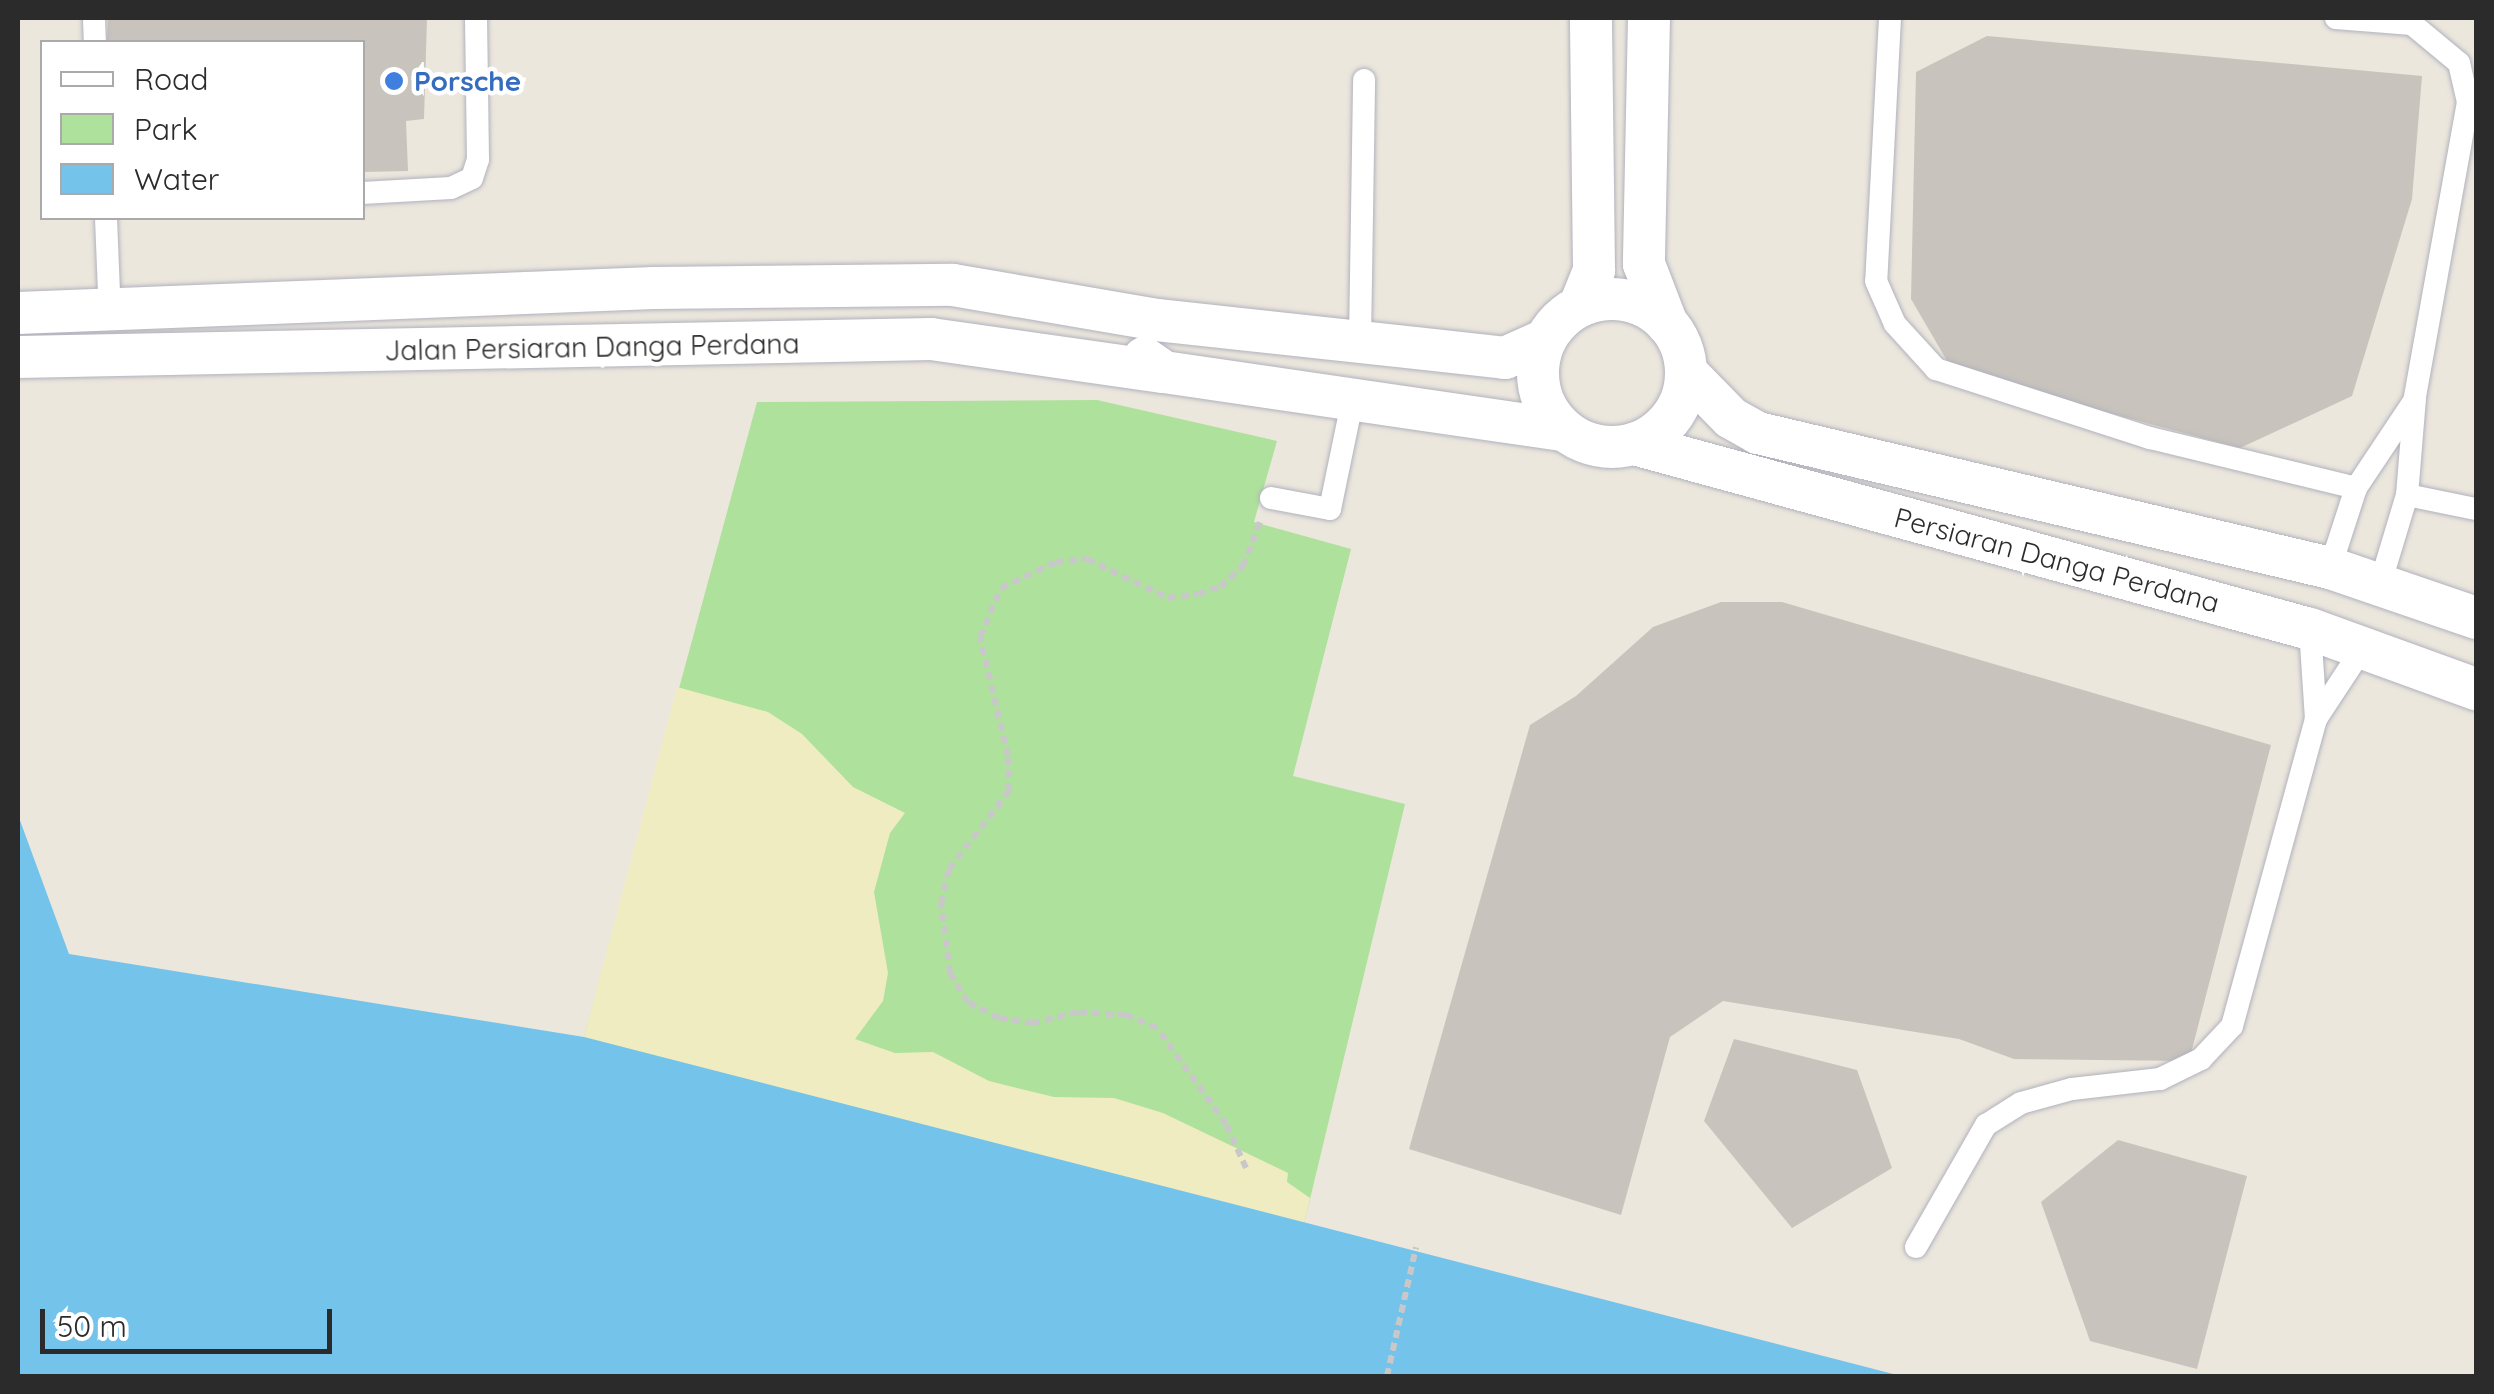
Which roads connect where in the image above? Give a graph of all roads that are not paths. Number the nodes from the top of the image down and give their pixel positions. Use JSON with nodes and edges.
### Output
{"nodes":[{"id":1,"x":476,"y":18,"type":"edge"},
{"id":2,"x":1591,"y":18,"type":"edge"},
{"id":3,"x":1649,"y":18,"type":"edge"},
{"id":4,"x":1890,"y":18,"type":"edge"},
{"id":5,"x":2336,"y":18,"type":"edge"},
{"id":6,"x":1364,"y":80,"type":"dead end"},
{"id":7,"x":365,"y":192,"type":"edge"},
{"id":8,"x":106,"y":220,"type":"edge"},
{"id":9,"x":1580,"y":306,"type":"junction"},
{"id":10,"x":110,"y":309,"type":"junction"},
{"id":11,"x":18,"y":312,"type":"edge"},
{"id":12,"x":1158,"y":320,"type":"junction"},
{"id":13,"x":1667,"y":324,"type":"junction"},
{"id":14,"x":1546,"y":340,"type":"junction"},
{"id":15,"x":1360,"y":341,"type":"junction"},
{"id":16,"x":18,"y":356,"type":"edge"},
{"id":17,"x":113,"y":359,"type":"junction"},
{"id":18,"x":1164,"y":372,"type":"junction"},
{"id":19,"x":1686,"y":372,"type":"junction"},
{"id":20,"x":1353,"y":398,"type":"junction"},
{"id":21,"x":2416,"y":398,"type":"junction"},
{"id":22,"x":1564,"y":430,"type":"junction"},
{"id":23,"x":1634,"y":444,"type":"junction"},
{"id":24,"x":2356,"y":488,"type":"junction"},
{"id":25,"x":2407,"y":495,"type":"junction"},
{"id":26,"x":1271,"y":498,"type":"road end"},
{"id":27,"x":2476,"y":509,"type":"edge"},
{"id":28,"x":2330,"y":568,"type":"junction"},
{"id":29,"x":2379,"y":588,"type":"junction"},
{"id":30,"x":2476,"y":618,"type":"edge"},
{"id":31,"x":2310,"y":629,"type":"junction"},
{"id":32,"x":2360,"y":652,"type":"junction"},
{"id":33,"x":2476,"y":689,"type":"edge"},
{"id":34,"x":2316,"y":719,"type":"junction"},
{"id":35,"x":1916,"y":1247,"type":"dead end"}],
"edges":[{"from":1,"to":7,"type":"lane"},
{"from":2,"to":9,"type":"street"},
{"from":3,"to":13,"type":"street"},
{"from":4,"to":24,"type":"lane"},
{"from":5,"to":21,"type":"lane"},
{"from":6,"to":15,"type":"lane"},
{"from":8,"to":10,"type":"lane"},
{"from":9,"to":13,"type":"street"},
{"from":9,"to":14,"type":"street"},
{"from":10,"to":11,"type":"street","name":"Jalan Persiaran Danga Perdana"},
{"from":10,"to":12,"type":"street","name":"Jalan Persiaran Danga Perdana"},
{"from":10,"to":17,"type":"lane"},
{"from":12,"to":15,"type":"street","name":"Jalan Persiaran Danga Perdana"},
{"from":12,"to":18,"type":"street"},
{"from":13,"to":19,"type":"street"},
{"from":14,"to":15,"type":"street","name":"Jalan Persiaran Danga Perdana"},
{"from":14,"to":22,"type":"street"},
{"from":16,"to":17,"type":"street","name":"Jalan Persiaran Danga Perdana"},
{"from":17,"to":18,"type":"street","name":"Jalan Persiaran Danga Perdana"},
{"from":18,"to":20,"type":"street","name":"Jalan Persiaran Danga Perdana"},
{"from":19,"to":23,"type":"street"},
{"from":19,"to":28,"type":"street","name":"Persiaran Danga Perdana"},
{"from":20,"to":22,"type":"street","name":"Jalan Persiaran Danga Perdana"},
{"from":20,"to":26,"type":"lane"},
{"from":21,"to":24,"type":"lane"},
{"from":21,"to":25,"type":"lane"},
{"from":22,"to":23,"type":"street"},
{"from":23,"to":31,"type":"street","name":"Persiaran Danga Perdana"},
{"from":24,"to":28,"type":"lane"},
{"from":25,"to":27,"type":"lane"},
{"from":25,"to":29,"type":"lane"},
{"from":28,"to":29,"type":"street","name":"Persiaran Danga Perdana"},
{"from":28,"to":31,"type":"street"},
{"from":29,"to":30,"type":"street","name":"Persiaran Danga Perdana"},
{"from":29,"to":32,"type":"street"},
{"from":31,"to":32,"type":"street","name":"Persiaran Danga Perdana"},
{"from":31,"to":34,"type":"lane"},
{"from":32,"to":33,"type":"street","name":"Persiaran Danga Perdana"},
{"from":32,"to":34,"type":"lane"},
{"from":34,"to":35,"type":"lane"}]}
